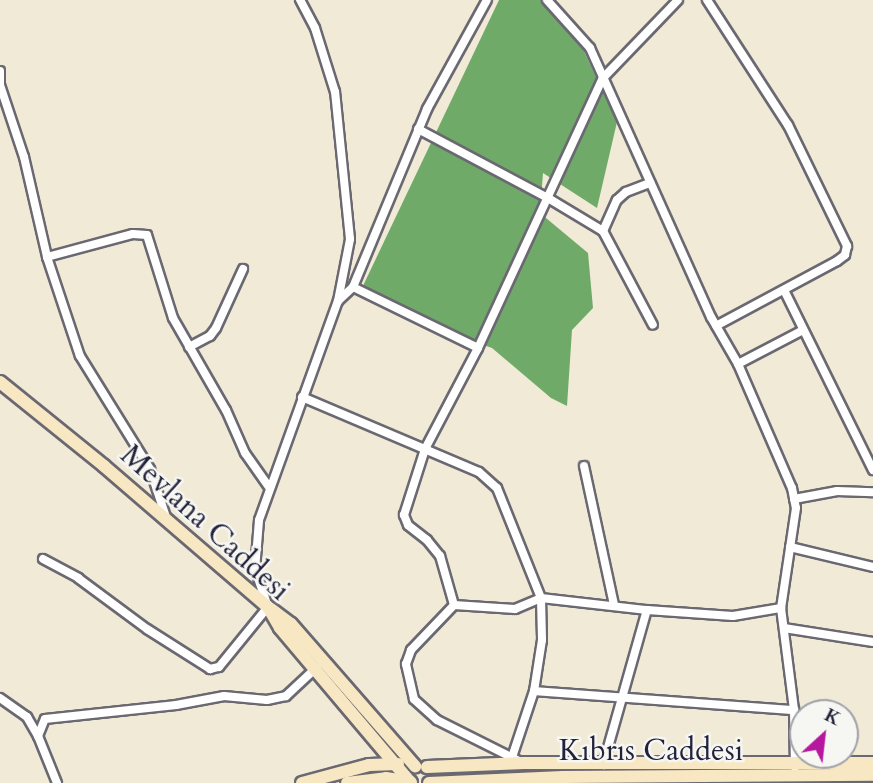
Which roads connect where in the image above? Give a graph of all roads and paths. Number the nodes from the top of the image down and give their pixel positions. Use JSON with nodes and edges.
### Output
{"nodes":[{"id":1,"x":300,"y":0,"type":"edge"},
{"id":2,"x":487,"y":0,"type":"edge"},
{"id":3,"x":547,"y":0,"type":"edge"},
{"id":4,"x":677,"y":0,"type":"edge"},
{"id":5,"x":707,"y":0,"type":"edge"},
{"id":6,"x":0,"y":71,"type":"edge"},
{"id":7,"x":603,"y":78,"type":"junction"},
{"id":8,"x":418,"y":129,"type":"junction"},
{"id":9,"x":650,"y":183,"type":"junction"},
{"id":10,"x":548,"y":198,"type":"junction"},
{"id":11,"x":603,"y":231,"type":"junction"},
{"id":12,"x":47,"y":257,"type":"junction"},
{"id":13,"x":243,"y":269,"type":"dead end"},
{"id":14,"x":353,"y":287,"type":"junction"},
{"id":15,"x":783,"y":290,"type":"junction"},
{"id":16,"x":338,"y":301,"type":"junction"},
{"id":17,"x":653,"y":325,"type":"dead end"},
{"id":18,"x":716,"y":326,"type":"junction"},
{"id":19,"x":803,"y":330,"type":"junction"},
{"id":20,"x":189,"y":346,"type":"junction"},
{"id":21,"x":478,"y":348,"type":"junction"},
{"id":22,"x":738,"y":363,"type":"junction"},
{"id":23,"x":0,"y":382,"type":"edge"},
{"id":24,"x":302,"y":397,"type":"junction"},
{"id":25,"x":425,"y":449,"type":"junction"},
{"id":26,"x":584,"y":466,"type":"dead end"},
{"id":27,"x":873,"y":470,"type":"edge"},
{"id":28,"x":270,"y":487,"type":"junction"},
{"id":29,"x":873,"y":492,"type":"edge"},
{"id":30,"x":794,"y":499,"type":"junction"},
{"id":31,"x":167,"y":520,"type":"junction"},
{"id":32,"x":790,"y":547,"type":"junction"},
{"id":33,"x":43,"y":559,"type":"dead end"},
{"id":34,"x":873,"y":567,"type":"edge"},
{"id":35,"x":541,"y":598,"type":"junction"},
{"id":36,"x":614,"y":604,"type":"junction"},
{"id":37,"x":454,"y":605,"type":"junction"},
{"id":38,"x":268,"y":607,"type":"junction"},
{"id":39,"x":781,"y":608,"type":"junction"},
{"id":40,"x":648,"y":610,"type":"junction"},
{"id":41,"x":784,"y":628,"type":"junction"},
{"id":42,"x":873,"y":642,"type":"edge"},
{"id":43,"x":319,"y":666,"type":"junction"},
{"id":44,"x":534,"y":691,"type":"junction"},
{"id":45,"x":0,"y":698,"type":"edge"},
{"id":46,"x":621,"y":698,"type":"junction"},
{"id":47,"x":793,"y":699,"type":"edge"},
{"id":48,"x":789,"y":710,"type":"edge"},
{"id":49,"x":38,"y":736,"type":"junction"},
{"id":50,"x":518,"y":760,"type":"junction"},
{"id":51,"x":396,"y":764,"type":"junction"},
{"id":52,"x":789,"y":764,"type":"edge"},
{"id":53,"x":603,"y":765,"type":"junction"},
{"id":54,"x":418,"y":766,"type":"junction"},
{"id":55,"x":794,"y":769,"type":"edge"},
{"id":56,"x":764,"y":774,"type":"edge"},
{"id":57,"x":873,"y":775,"type":"edge"},
{"id":58,"x":794,"y":776,"type":"junction"},
{"id":59,"x":563,"y":780,"type":"edge"},
{"id":60,"x":356,"y":782,"type":"edge"},
{"id":61,"x":57,"y":783,"type":"edge"},
{"id":62,"x":302,"y":783,"type":"edge"},
{"id":63,"x":412,"y":783,"type":"edge"},
{"id":64,"x":428,"y":783,"type":"edge"}],
"edges":[{"from":1,"to":16,"type":"street"},
{"from":2,"to":8,"type":"street"},
{"from":3,"to":7,"type":"street"},
{"from":4,"to":7,"type":"street"},
{"from":5,"to":15,"type":"street"},
{"from":6,"to":12,"type":"street"},
{"from":7,"to":9,"type":"street"},
{"from":7,"to":10,"type":"street"},
{"from":8,"to":10,"type":"street"},
{"from":8,"to":14,"type":"street"},
{"from":9,"to":11,"type":"street"},
{"from":9,"to":18,"type":"street"},
{"from":10,"to":11,"type":"street"},
{"from":10,"to":21,"type":"street"},
{"from":11,"to":17,"type":"street"},
{"from":12,"to":20,"type":"street"},
{"from":12,"to":31,"type":"street"},
{"from":13,"to":20,"type":"street"},
{"from":14,"to":16,"type":"street"},
{"from":14,"to":21,"type":"street"},
{"from":15,"to":18,"type":"street"},
{"from":15,"to":19,"type":"street"},
{"from":16,"to":24,"type":"street"},
{"from":18,"to":22,"type":"street"},
{"from":19,"to":22,"type":"street"},
{"from":19,"to":27,"type":"street"},
{"from":20,"to":28,"type":"street"},
{"from":21,"to":25,"type":"street"},
{"from":22,"to":30,"type":"street"},
{"from":23,"to":31,"type":"main road","name":"Mevlana Caddesi"},
{"from":24,"to":25,"type":"street"},
{"from":24,"to":28,"type":"street"},
{"from":25,"to":35,"type":"street"},
{"from":25,"to":37,"type":"street"},
{"from":26,"to":36,"type":"street"},
{"from":28,"to":38,"type":"street"},
{"from":29,"to":30,"type":"street"},
{"from":30,"to":32,"type":"street"},
{"from":31,"to":38,"type":"main road","name":"Mevlana Caddesi"},
{"from":32,"to":34,"type":"street"},
{"from":32,"to":39,"type":"street"},
{"from":33,"to":38,"type":"street"},
{"from":35,"to":36,"type":"street"},
{"from":35,"to":37,"type":"street"},
{"from":35,"to":44,"type":"street"},
{"from":36,"to":40,"type":"street"},
{"from":37,"to":50,"type":"street"},
{"from":38,"to":43,"type":"main road","name":"Mevlana Caddesi"},
{"from":39,"to":40,"type":"street"},
{"from":39,"to":41,"type":"street"},
{"from":40,"to":46,"type":"street"},
{"from":41,"to":42,"type":"street"},
{"from":41,"to":47,"type":"street"},
{"from":43,"to":49,"type":"street"},
{"from":43,"to":51,"type":"main road"},
{"from":43,"to":54,"type":"main road"},
{"from":44,"to":46,"type":"street"},
{"from":44,"to":50,"type":"street"},
{"from":45,"to":49,"type":"street"},
{"from":46,"to":48,"type":"street"},
{"from":46,"to":53,"type":"street"},
{"from":49,"to":61,"type":"street"},
{"from":50,"to":53,"type":"main road"},
{"from":50,"to":54,"type":"main road"},
{"from":51,"to":54,"type":"main road"},
{"from":51,"to":62,"type":"main road"},
{"from":51,"to":63,"type":"main road"},
{"from":52,"to":56,"type":"main road"},
{"from":53,"to":56,"type":"main road"},
{"from":54,"to":63,"type":"main road"},
{"from":54,"to":64,"type":"main road"},
{"from":55,"to":58,"type":"street"},
{"from":56,"to":58,"type":"main road","name":"Kıbrıs Caddesi"},
{"from":56,"to":59,"type":"main road","name":"Kıbrıs Caddesi"},
{"from":57,"to":58,"type":"main road","name":"Kıbrıs Caddesi"},
{"from":59,"to":64,"type":"main road","name":"Kıbrıs Caddesi"},
{"from":60,"to":63,"type":"main road"}]}
